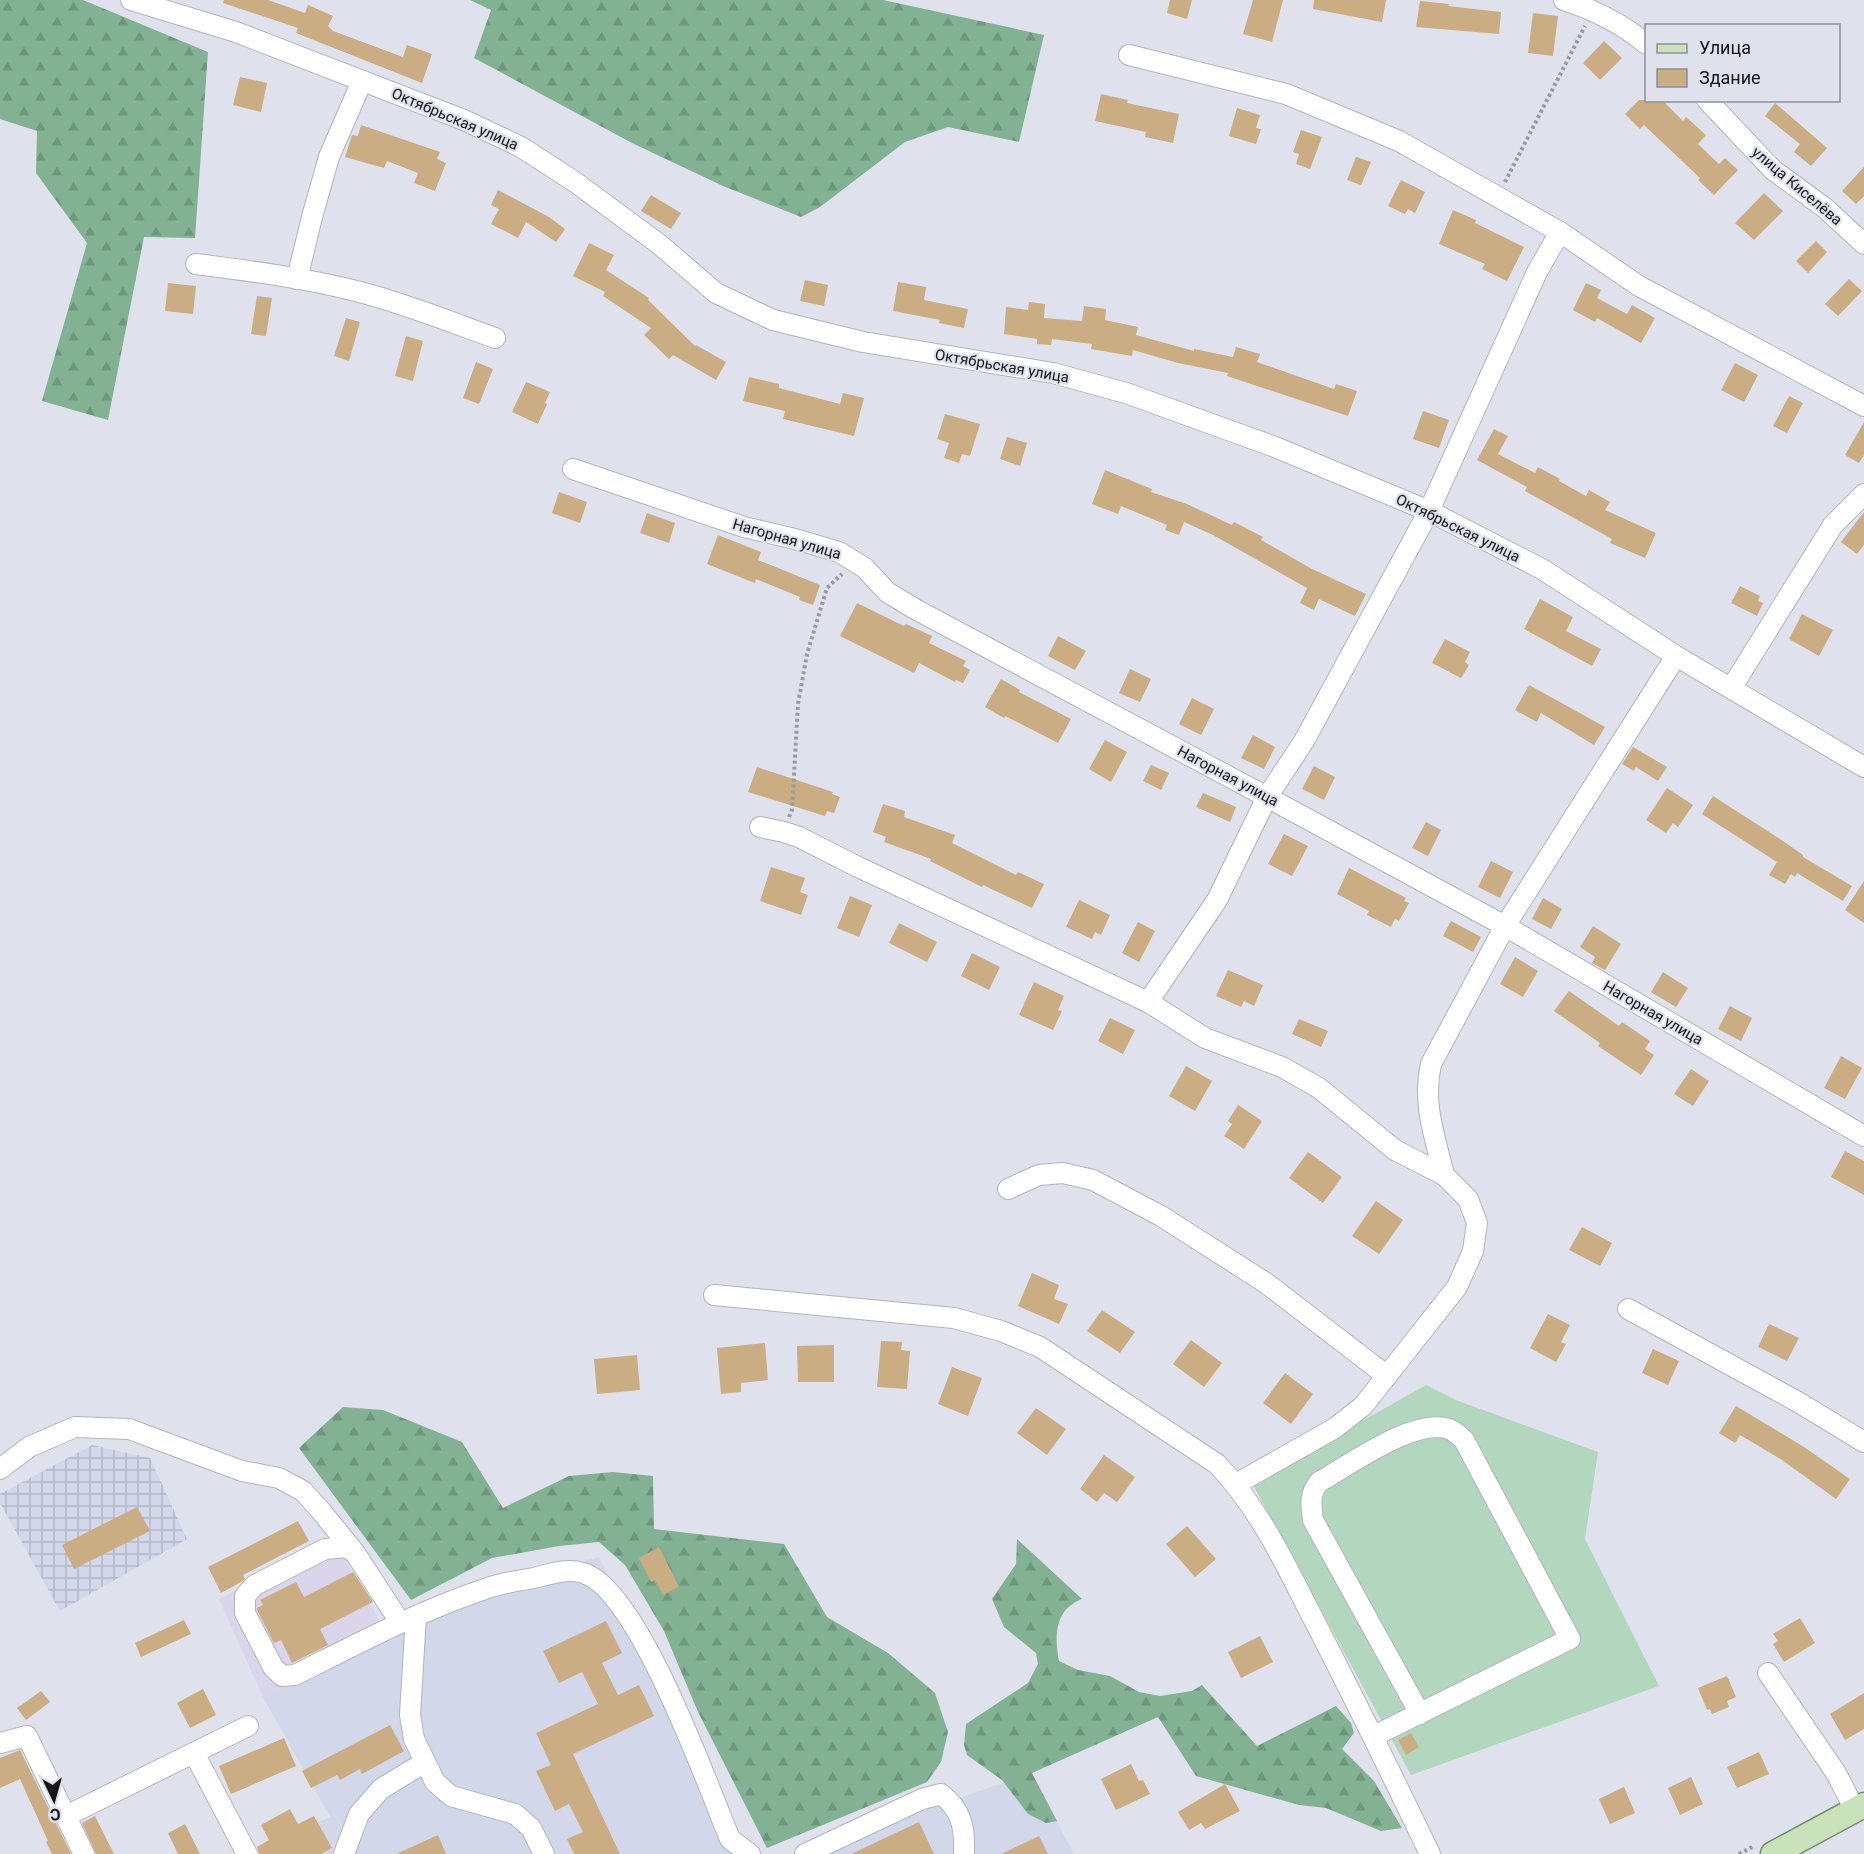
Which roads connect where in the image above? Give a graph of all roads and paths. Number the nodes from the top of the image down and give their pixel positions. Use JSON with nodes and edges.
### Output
{"nodes":[{"id":1,"x":131,"y":0,"type":"edge"},
{"id":2,"x":1564,"y":0,"type":"edge"},
{"id":3,"x":1594,"y":10,"type":"junction"},
{"id":4,"x":1645,"y":42,"type":"edge"},
{"id":5,"x":1129,"y":55,"type":"dead end"},
{"id":6,"x":362,"y":81,"type":"junction"},
{"id":7,"x":1709,"y":102,"type":"edge"},
{"id":8,"x":1497,"y":196,"type":"junction"},
{"id":9,"x":1560,"y":232,"type":"junction"},
{"id":10,"x":1864,"y":244,"type":"edge"},
{"id":11,"x":196,"y":264,"type":"dead end"},
{"id":12,"x":297,"y":279,"type":"junction"},
{"id":13,"x":495,"y":338,"type":"dead end"},
{"id":14,"x":1864,"y":406,"type":"edge"},
{"id":15,"x":573,"y":469,"type":"dead end"},
{"id":16,"x":1864,"y":494,"type":"edge"},
{"id":17,"x":1429,"y":511,"type":"junction"},
{"id":18,"x":865,"y":568,"type":"junction"},
{"id":19,"x":1676,"y":656,"type":"junction"},
{"id":20,"x":1732,"y":687,"type":"junction"},
{"id":21,"x":1864,"y":767,"type":"edge"},
{"id":22,"x":1267,"y":796,"type":"junction"},
{"id":23,"x":760,"y":827,"type":"dead end"},
{"id":24,"x":784,"y":832,"type":"junction"},
{"id":25,"x":1505,"y":926,"type":"junction"},
{"id":26,"x":1148,"y":1002,"type":"junction"},
{"id":27,"x":1864,"y":1136,"type":"edge"},
{"id":28,"x":1444,"y":1175,"type":"junction"},
{"id":29,"x":1008,"y":1189,"type":"dead end"},
{"id":30,"x":714,"y":1294,"type":"dead end"},
{"id":31,"x":1629,"y":1309,"type":"dead end"},
{"id":32,"x":1387,"y":1376,"type":"junction"},
{"id":33,"x":1864,"y":1442,"type":"edge"},
{"id":34,"x":0,"y":1469,"type":"edge"},
{"id":35,"x":1236,"y":1484,"type":"junction"},
{"id":36,"x":355,"y":1553,"type":"junction"},
{"id":37,"x":408,"y":1619,"type":"junction"},
{"id":38,"x":1768,"y":1672,"type":"dead end"},
{"id":39,"x":1420,"y":1714,"type":"junction"},
{"id":40,"x":248,"y":1726,"type":"dead end"},
{"id":41,"x":1374,"y":1737,"type":"junction"},
{"id":42,"x":0,"y":1743,"type":"edge"},
{"id":43,"x":194,"y":1753,"type":"junction"},
{"id":44,"x":425,"y":1762,"type":"junction"},
{"id":45,"x":1860,"y":1808,"type":"edge"},
{"id":46,"x":66,"y":1816,"type":"junction"},
{"id":47,"x":84,"y":1854,"type":"edge"},
{"id":48,"x":247,"y":1854,"type":"edge"},
{"id":49,"x":344,"y":1854,"type":"edge"},
{"id":50,"x":544,"y":1854,"type":"edge"},
{"id":51,"x":750,"y":1854,"type":"edge"},
{"id":52,"x":805,"y":1854,"type":"edge"},
{"id":53,"x":964,"y":1854,"type":"edge"},
{"id":54,"x":1430,"y":1854,"type":"edge"},
{"id":55,"x":1773,"y":1854,"type":"edge"}],
"edges":[{"from":1,"to":6,"type":"street","name":"Октябрьская улица"},
{"from":2,"to":3,"type":"street"},
{"from":3,"to":4,"type":"street"},
{"from":3,"to":8,"type":"path"},
{"from":5,"to":8,"type":"street"},
{"from":6,"to":12,"type":"street"},
{"from":6,"to":17,"type":"street","name":"Октябрьская улица"},
{"from":7,"to":10,"type":"street","name":"улица Киселёва"},
{"from":8,"to":9,"type":"street"},
{"from":9,"to":14,"type":"street"},
{"from":9,"to":17,"type":"street"},
{"from":11,"to":12,"type":"street"},
{"from":12,"to":13,"type":"street"},
{"from":15,"to":18,"type":"street","name":"Нагорная улица"},
{"from":16,"to":20,"type":"street"},
{"from":17,"to":19,"type":"street","name":"Октябрьская улица"},
{"from":17,"to":22,"type":"street"},
{"from":18,"to":22,"type":"street","name":"Нагорная улица"},
{"from":18,"to":24,"type":"path"},
{"from":19,"to":20,"type":"street","name":"Октябрьская улица"},
{"from":19,"to":25,"type":"street"},
{"from":20,"to":21,"type":"street","name":"Октябрьская улица"},
{"from":22,"to":25,"type":"street","name":"Нагорная улица"},
{"from":22,"to":26,"type":"street"},
{"from":23,"to":24,"type":"street"},
{"from":24,"to":26,"type":"street"},
{"from":25,"to":27,"type":"street","name":"Нагорная улица"},
{"from":25,"to":28,"type":"street"},
{"from":26,"to":28,"type":"street"},
{"from":28,"to":32,"type":"street"},
{"from":29,"to":32,"type":"street"},
{"from":30,"to":35,"type":"street"},
{"from":31,"to":33,"type":"street"},
{"from":32,"to":35,"type":"street"},
{"from":34,"to":36,"type":"street"},
{"from":35,"to":41,"type":"street"},
{"from":36,"to":37,"type":"street"},
{"from":36,"to":37,"type":"street"},
{"from":37,"to":44,"type":"street"},
{"from":37,"to":51,"type":"street"},
{"from":38,"to":45,"type":"street"},
{"from":39,"to":39,"type":"street"},
{"from":39,"to":41,"type":"street"},
{"from":40,"to":43,"type":"street"},
{"from":41,"to":54,"type":"street"},
{"from":42,"to":46,"type":"street"},
{"from":43,"to":46,"type":"street"},
{"from":43,"to":48,"type":"street"},
{"from":44,"to":49,"type":"street"},
{"from":44,"to":50,"type":"street"},
{"from":45,"to":55,"type":"main road"},
{"from":46,"to":47,"type":"street"},
{"from":52,"to":53,"type":"street"}]}
